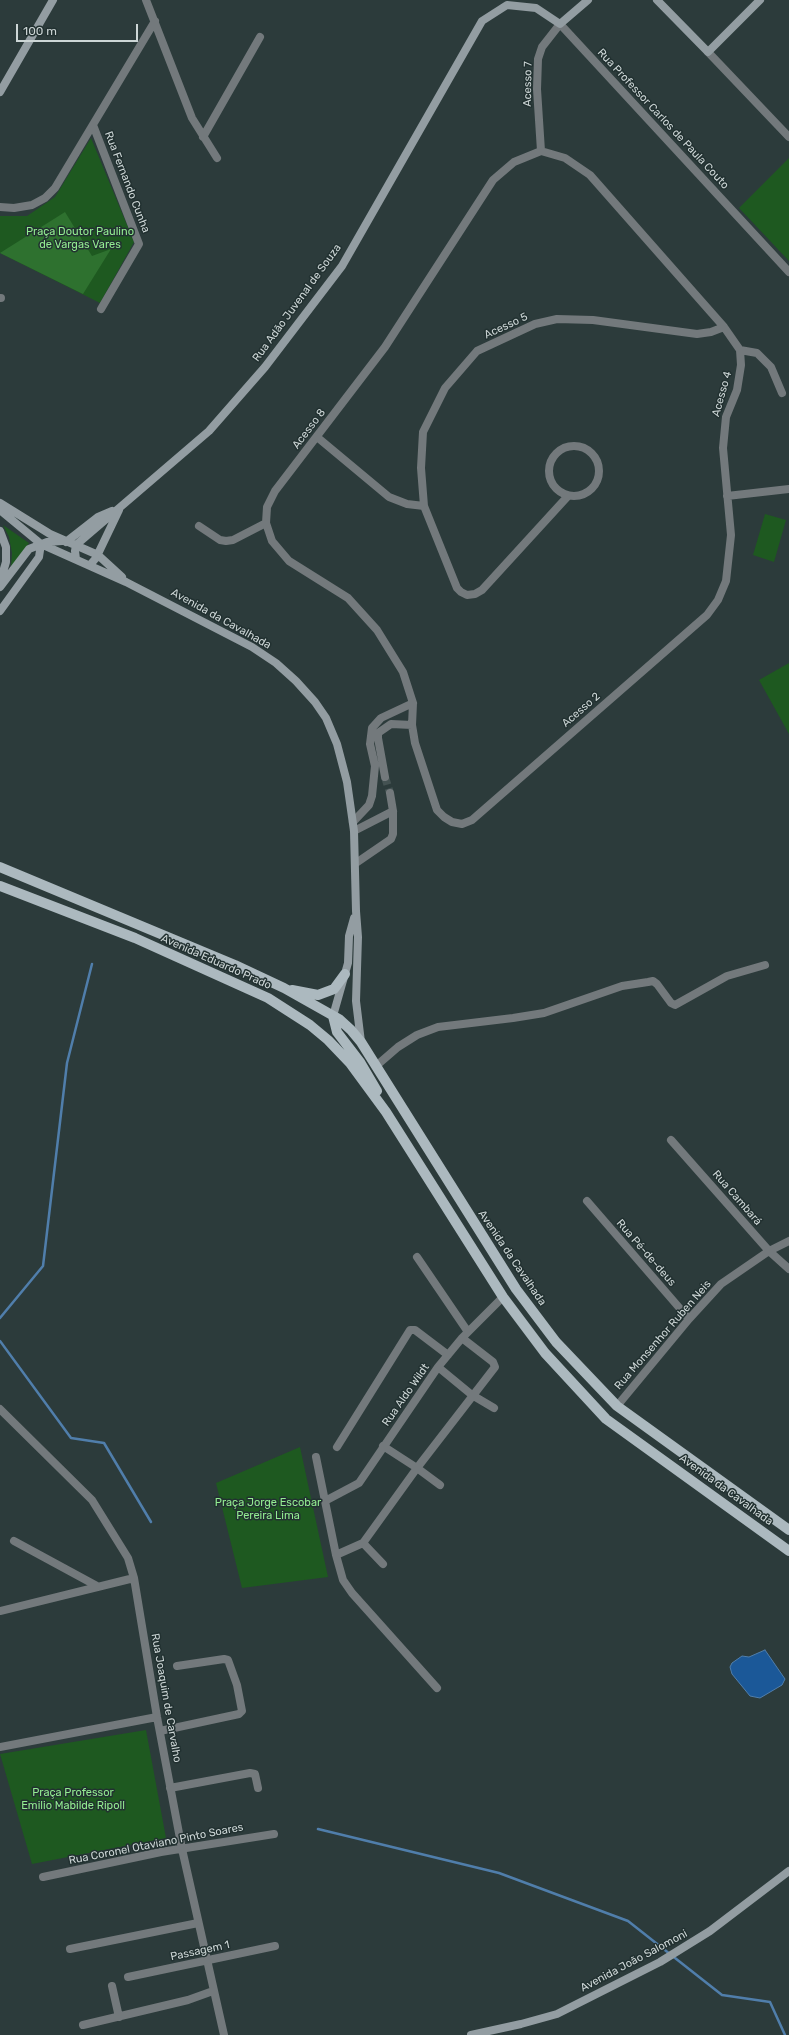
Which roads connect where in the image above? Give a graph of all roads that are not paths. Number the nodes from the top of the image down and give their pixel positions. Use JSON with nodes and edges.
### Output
{"nodes":[{"id":1,"x":53,"y":0,"type":"edge"},
{"id":2,"x":146,"y":0,"type":"edge"},
{"id":3,"x":588,"y":0,"type":"edge"},
{"id":4,"x":657,"y":0,"type":"edge"},
{"id":5,"x":760,"y":0,"type":"edge"},
{"id":6,"x":507,"y":5,"type":"joint"},
{"id":7,"x":155,"y":21,"type":"junction"},
{"id":8,"x":560,"y":24,"type":"junction"},
{"id":9,"x":260,"y":37,"type":"dead end"},
{"id":10,"x":708,"y":52,"type":"junction"},
{"id":11,"x":0,"y":92,"type":"edge"},
{"id":12,"x":93,"y":125,"type":"junction"},
{"id":13,"x":203,"y":137,"type":"junction"},
{"id":14,"x":789,"y":137,"type":"edge"},
{"id":15,"x":541,"y":150,"type":"junction"},
{"id":16,"x":216,"y":158,"type":"dead end"},
{"id":17,"x":0,"y":207,"type":"edge"},
{"id":18,"x":789,"y":272,"type":"edge"},
{"id":19,"x":101,"y":308,"type":"dead end"},
{"id":20,"x":724,"y":327,"type":"junction"},
{"id":21,"x":740,"y":350,"type":"junction"},
{"id":22,"x":782,"y":393,"type":"dead end"},
{"id":23,"x":317,"y":437,"type":"junction"},
{"id":24,"x":789,"y":489,"type":"edge"},
{"id":25,"x":568,"y":496,"type":"junction"},
{"id":26,"x":727,"y":496,"type":"junction"},
{"id":27,"x":2,"y":506,"type":"edge"},
{"id":28,"x":424,"y":506,"type":"junction"},
{"id":29,"x":120,"y":507,"type":"junction"},
{"id":30,"x":266,"y":523,"type":"junction"},
{"id":31,"x":199,"y":526,"type":"dead end"},
{"id":32,"x":0,"y":531,"type":"edge"},
{"id":33,"x":64,"y":541,"type":"junction"},
{"id":34,"x":41,"y":544,"type":"junction"},
{"id":35,"x":76,"y":545,"type":"junction"},
{"id":36,"x":98,"y":554,"type":"junction"},
{"id":37,"x":76,"y":559,"type":"junction"},
{"id":38,"x":90,"y":565,"type":"junction"},
{"id":39,"x":0,"y":582,"type":"edge"},
{"id":40,"x":126,"y":582,"type":"junction"},
{"id":41,"x":0,"y":587,"type":"edge"},
{"id":42,"x":0,"y":611,"type":"edge"},
{"id":43,"x":413,"y":703,"type":"junction"},
{"id":44,"x":412,"y":725,"type":"junction"},
{"id":45,"x":385,"y":777,"type":"tunnel mouth"},
{"id":46,"x":390,"y":793,"type":"tunnel mouth"},
{"id":47,"x":393,"y":811,"type":"junction"},
{"id":48,"x":353,"y":822,"type":"junction"},
{"id":49,"x":354,"y":831,"type":"junction"},
{"id":50,"x":356,"y":863,"type":"junction"},
{"id":51,"x":0,"y":867,"type":"edge"},
{"id":52,"x":0,"y":886,"type":"edge"},
{"id":53,"x":356,"y":911,"type":"junction"},
{"id":54,"x":765,"y":965,"type":"dead end"},
{"id":55,"x":345,"y":974,"type":"junction"},
{"id":56,"x":284,"y":988,"type":"junction"},
{"id":57,"x":333,"y":1016,"type":"junction"},
{"id":58,"x":361,"y":1042,"type":"junction"},
{"id":59,"x":376,"y":1066,"type":"junction"},
{"id":60,"x":386,"y":1112,"type":"junction"},
{"id":61,"x":398,"y":1130,"type":"junction"},
{"id":62,"x":671,"y":1140,"type":"dead end"},
{"id":63,"x":438,"y":1165,"type":"junction"},
{"id":64,"x":441,"y":1199,"type":"junction"},
{"id":65,"x":587,"y":1201,"type":"dead end"},
{"id":66,"x":483,"y":1237,"type":"junction"},
{"id":67,"x":789,"y":1242,"type":"edge"},
{"id":68,"x":769,"y":1251,"type":"junction"},
{"id":69,"x":417,"y":1257,"type":"dead end"},
{"id":70,"x":789,"y":1269,"type":"edge"},
{"id":71,"x":503,"y":1297,"type":"junction"},
{"id":72,"x":689,"y":1319,"type":"junction"},
{"id":73,"x":468,"y":1332,"type":"junction"},
{"id":74,"x":462,"y":1338,"type":"junction"},
{"id":75,"x":448,"y":1355,"type":"junction"},
{"id":76,"x":438,"y":1367,"type":"junction"},
{"id":77,"x":472,"y":1395,"type":"junction"},
{"id":78,"x":616,"y":1406,"type":"junction"},
{"id":79,"x":494,"y":1408,"type":"dead end"},
{"id":80,"x":0,"y":1409,"type":"edge"},
{"id":81,"x":383,"y":1446,"type":"junction"},
{"id":82,"x":337,"y":1447,"type":"dead end"},
{"id":83,"x":316,"y":1457,"type":"dead end"},
{"id":84,"x":417,"y":1468,"type":"junction"},
{"id":85,"x":440,"y":1485,"type":"dead end"},
{"id":86,"x":325,"y":1501,"type":"junction"},
{"id":87,"x":789,"y":1530,"type":"edge"},
{"id":88,"x":14,"y":1541,"type":"dead end"},
{"id":89,"x":363,"y":1543,"type":"junction"},
{"id":90,"x":789,"y":1551,"type":"edge"},
{"id":91,"x":336,"y":1555,"type":"junction"},
{"id":92,"x":383,"y":1564,"type":"dead end"},
{"id":93,"x":134,"y":1578,"type":"junction"},
{"id":94,"x":97,"y":1586,"type":"junction"},
{"id":95,"x":0,"y":1611,"type":"edge"},
{"id":96,"x":177,"y":1666,"type":"dead end"},
{"id":97,"x":437,"y":1688,"type":"dead end"},
{"id":98,"x":157,"y":1717,"type":"junction"},
{"id":99,"x":160,"y":1731,"type":"junction"},
{"id":100,"x":0,"y":1747,"type":"edge"},
{"id":101,"x":170,"y":1788,"type":"junction"},
{"id":102,"x":258,"y":1788,"type":"dead end"},
{"id":103,"x":274,"y":1834,"type":"dead end"},
{"id":104,"x":182,"y":1849,"type":"junction"},
{"id":105,"x":789,"y":1871,"type":"edge"},
{"id":106,"x":43,"y":1877,"type":"dead end"},
{"id":107,"x":198,"y":1923,"type":"junction"},
{"id":108,"x":275,"y":1946,"type":"dead end"},
{"id":109,"x":70,"y":1949,"type":"dead end"},
{"id":110,"x":207,"y":1961,"type":"junction"},
{"id":111,"x":128,"y":1977,"type":"dead end"},
{"id":112,"x":112,"y":1986,"type":"dead end"},
{"id":113,"x":213,"y":1991,"type":"junction"},
{"id":114,"x":119,"y":2017,"type":"junction"},
{"id":115,"x":83,"y":2025,"type":"dead end"},
{"id":116,"x":224,"y":2035,"type":"edge"},
{"id":117,"x":471,"y":2035,"type":"edge"}],
"edges":[{"from":1,"to":11,"type":"main road"},
{"from":2,"to":7,"type":"street"},
{"from":3,"to":8,"type":"main road"},
{"from":4,"to":10,"type":"main road"},
{"from":5,"to":10,"type":"main road"},
{"from":6,"to":8,"type":"main road","name":"Rua Professor Carlos de Paula Couto"},
{"from":6,"to":29,"type":"main road","name":"Rua Adão Juvenal de Souza"},
{"from":7,"to":12,"type":"street"},
{"from":7,"to":13,"type":"street"},
{"from":8,"to":15,"type":"street","name":"Acesso 7"},
{"from":8,"to":18,"type":"street","name":"Rua Professor Carlos de Paula Couto"},
{"from":9,"to":13,"type":"street"},
{"from":10,"to":14,"type":"street"},
{"from":12,"to":17,"type":"street"},
{"from":12,"to":19,"type":"street","name":"Rua Fernando Cunha"},
{"from":13,"to":16,"type":"street"},
{"from":15,"to":20,"type":"street"},
{"from":15,"to":23,"type":"street","name":"Acesso 8"},
{"from":20,"to":21,"type":"street"},
{"from":20,"to":28,"type":"street","name":"Acesso 5"},
{"from":21,"to":22,"type":"street"},
{"from":21,"to":26,"type":"street","name":"Acesso 4"},
{"from":23,"to":28,"type":"street"},
{"from":23,"to":30,"type":"street","name":"Acesso 8"},
{"from":24,"to":26,"type":"street"},
{"from":25,"to":25,"type":"street"},
{"from":25,"to":28,"type":"street","name":"Acesso 5"},
{"from":26,"to":44,"type":"street","name":"Acesso 2"},
{"from":27,"to":33,"type":"main road","name":"Avenida da Cavalhada"},
{"from":27,"to":34,"type":"main road","name":"Avenida da Cavalhada"},
{"from":29,"to":33,"type":"main road"},
{"from":29,"to":35,"type":"main road","name":"Rua Adão Juvenal de Souza"},
{"from":29,"to":36,"type":"main road","name":"Rua Adão Juvenal de Souza"},
{"from":30,"to":31,"type":"street"},
{"from":30,"to":43,"type":"street","name":"Acesso 8"},
{"from":32,"to":39,"type":"main road"},
{"from":33,"to":34,"type":"main road"},
{"from":33,"to":35,"type":"main road","name":"Avenida da Cavalhada"},
{"from":34,"to":37,"type":"main road","name":"Avenida da Cavalhada"},
{"from":34,"to":41,"type":"main road"},
{"from":34,"to":42,"type":"main road"},
{"from":35,"to":36,"type":"main road","name":"Avenida da Cavalhada"},
{"from":35,"to":37,"type":"main road"},
{"from":36,"to":38,"type":"main road","name":"Rua Adão Juvenal de Souza"},
{"from":36,"to":40,"type":"main road","name":"Avenida da Cavalhada"},
{"from":37,"to":38,"type":"main road","name":"Avenida da Cavalhada"},
{"from":38,"to":40,"type":"main road","name":"Avenida da Cavalhada"},
{"from":40,"to":48,"type":"main road","name":"Avenida da Cavalhada"},
{"from":43,"to":44,"type":"street","name":"Acesso 8"},
{"from":43,"to":48,"type":"street"},
{"from":44,"to":45,"type":"street"},
{"from":46,"to":47,"type":"street"},
{"from":47,"to":49,"type":"street"},
{"from":47,"to":50,"type":"street"},
{"from":48,"to":49,"type":"main road","name":"Avenida da Cavalhada"},
{"from":49,"to":50,"type":"main road","name":"Avenida da Cavalhada"},
{"from":50,"to":53,"type":"main road","name":"Avenida da Cavalhada"},
{"from":51,"to":56,"type":"main road","name":"Avenida Eduardo Prado"},
{"from":52,"to":60,"type":"main road","name":"Avenida Eduardo Prado"},
{"from":53,"to":55,"type":"main road","name":"Avenida da Cavalhada"},
{"from":53,"to":58,"type":"main road","name":"Avenida da Cavalhada"},
{"from":54,"to":59,"type":"street"},
{"from":55,"to":56,"type":"main road"},
{"from":55,"to":57,"type":"main road","name":"Avenida da Cavalhada"},
{"from":56,"to":57,"type":"main road","name":"Avenida Eduardo Prado"},
{"from":57,"to":58,"type":"main road","name":"Avenida Eduardo Prado"},
{"from":57,"to":60,"type":"main road"},
{"from":58,"to":59,"type":"main road","name":"Avenida da Cavalhada"},
{"from":59,"to":63,"type":"main road","name":"Avenida da Cavalhada"},
{"from":60,"to":61,"type":"main road","name":"Avenida da Cavalhada"},
{"from":61,"to":63,"type":"main road"},
{"from":61,"to":64,"type":"main road","name":"Avenida da Cavalhada"},
{"from":62,"to":68,"type":"street","name":"Rua Cambará"},
{"from":63,"to":66,"type":"main road","name":"Avenida da Cavalhada"},
{"from":64,"to":66,"type":"main road"},
{"from":64,"to":71,"type":"main road","name":"Avenida da Cavalhada"},
{"from":65,"to":72,"type":"street","name":"Rua Pé-de-deus"},
{"from":66,"to":78,"type":"main road","name":"Avenida da Cavalhada"},
{"from":67,"to":68,"type":"street","name":"Rua Monsenhor Ruben Neis"},
{"from":68,"to":70,"type":"street","name":"Rua Cambará"},
{"from":68,"to":72,"type":"street","name":"Rua Monsenhor Ruben Neis"},
{"from":69,"to":73,"type":"street"},
{"from":71,"to":73,"type":"street","name":"Rua Aldo Wildt"},
{"from":71,"to":90,"type":"main road","name":"Avenida da Cavalhada"},
{"from":72,"to":78,"type":"street","name":"Rua Monsenhor Ruben Neis"},
{"from":73,"to":74,"type":"street","name":"Rua Aldo Wildt"},
{"from":74,"to":75,"type":"street","name":"Rua Aldo Wildt"},
{"from":74,"to":77,"type":"street"},
{"from":75,"to":76,"type":"street","name":"Rua Aldo Wildt"},
{"from":75,"to":82,"type":"street"},
{"from":76,"to":77,"type":"street"},
{"from":76,"to":81,"type":"street","name":"Rua Aldo Wildt"},
{"from":77,"to":79,"type":"street"},
{"from":77,"to":84,"type":"street"},
{"from":78,"to":87,"type":"main road","name":"Avenida da Cavalhada"},
{"from":80,"to":93,"type":"street","name":"Rua Joaquim de Carvalho"},
{"from":81,"to":84,"type":"street"},
{"from":81,"to":86,"type":"street","name":"Rua Aldo Wildt"},
{"from":83,"to":86,"type":"street"},
{"from":84,"to":85,"type":"street"},
{"from":84,"to":89,"type":"street"},
{"from":86,"to":91,"type":"street"},
{"from":88,"to":94,"type":"street"},
{"from":89,"to":91,"type":"street"},
{"from":89,"to":92,"type":"street"},
{"from":91,"to":97,"type":"street"},
{"from":93,"to":94,"type":"street"},
{"from":93,"to":98,"type":"street","name":"Rua Joaquim de Carvalho"},
{"from":94,"to":95,"type":"street"},
{"from":96,"to":99,"type":"street"},
{"from":98,"to":99,"type":"street","name":"Rua Joaquim de Carvalho"},
{"from":98,"to":100,"type":"street"},
{"from":99,"to":101,"type":"street","name":"Rua Joaquim de Carvalho"},
{"from":101,"to":102,"type":"street"},
{"from":101,"to":104,"type":"street","name":"Rua Joaquim de Carvalho"},
{"from":103,"to":104,"type":"street","name":"Rua Coronel Otaviano Pinto Soares"},
{"from":104,"to":106,"type":"street","name":"Rua Coronel Otaviano Pinto Soares"},
{"from":104,"to":107,"type":"street","name":"Rua Joaquim de Carvalho"},
{"from":105,"to":117,"type":"main road","name":"Avenida João Salomoni"},
{"from":107,"to":109,"type":"street"},
{"from":107,"to":110,"type":"street","name":"Rua Joaquim de Carvalho"},
{"from":108,"to":110,"type":"street","name":"Passagem 1"},
{"from":110,"to":111,"type":"street","name":"Passagem 1"},
{"from":110,"to":113,"type":"street","name":"Rua Joaquim de Carvalho"},
{"from":112,"to":114,"type":"street"},
{"from":113,"to":114,"type":"street"},
{"from":113,"to":116,"type":"street","name":"Rua Joaquim de Carvalho"},
{"from":114,"to":115,"type":"street"}]}
